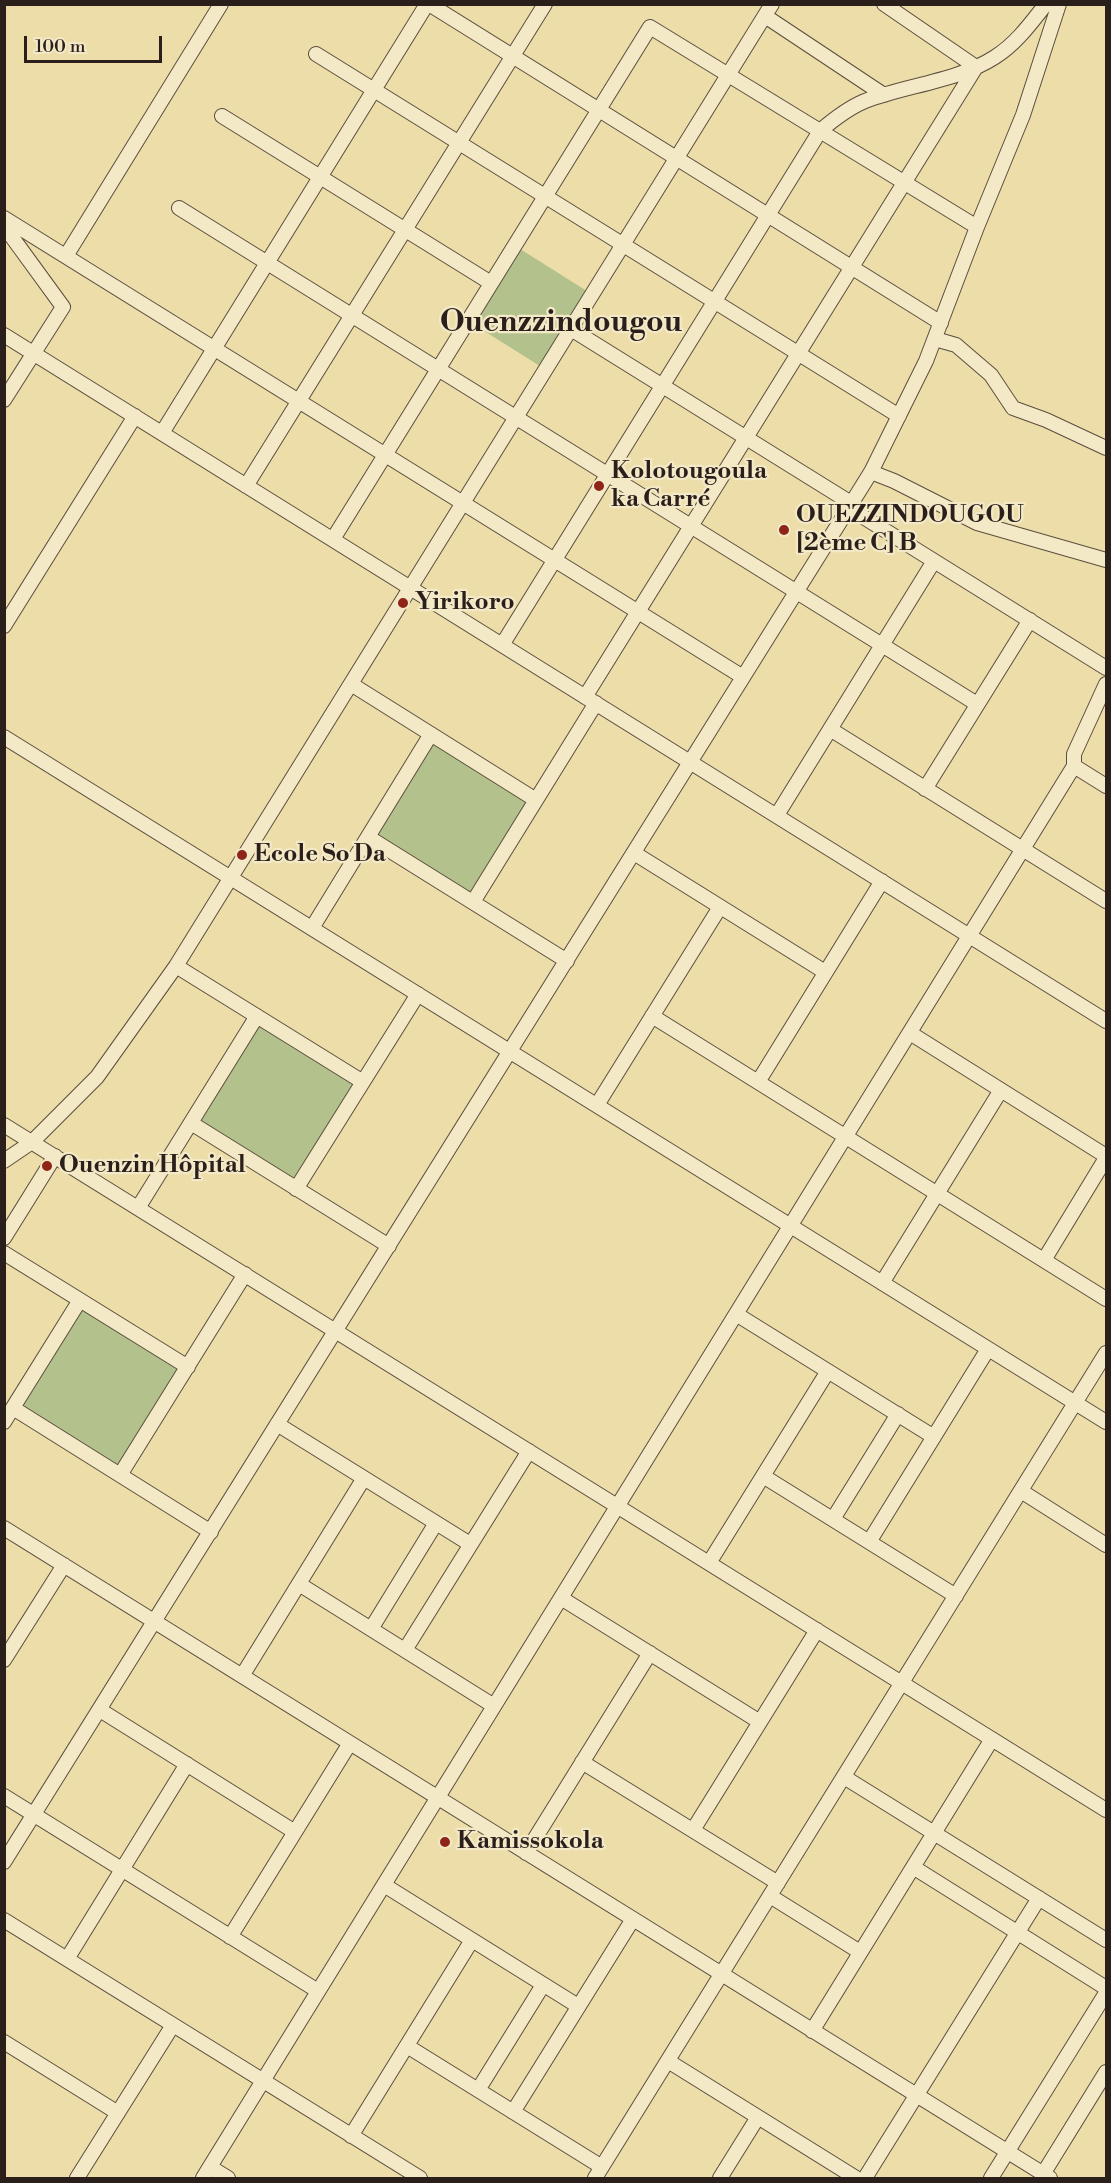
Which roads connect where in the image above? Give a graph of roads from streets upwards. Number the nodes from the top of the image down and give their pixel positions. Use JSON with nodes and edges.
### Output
{"nodes":[{"id":1,"x":222,"y":4,"type":"edge"},
{"id":2,"x":428,"y":4,"type":"edge"},
{"id":3,"x":545,"y":4,"type":"edge"},
{"id":4,"x":884,"y":4,"type":"edge"},
{"id":5,"x":1047,"y":4,"type":"edge"},
{"id":6,"x":1059,"y":4,"type":"edge"},
{"id":7,"x":769,"y":10,"type":"edge"},
{"id":8,"x":316,"y":54,"type":"dead end"},
{"id":9,"x":512,"y":57,"type":"junction"},
{"id":10,"x":976,"y":67,"type":"junction"},
{"id":11,"x":729,"y":75,"type":"junction"},
{"id":12,"x":374,"y":90,"type":"junction"},
{"id":13,"x":884,"y":95,"type":"junction"},
{"id":14,"x":599,"y":110,"type":"junction"},
{"id":15,"x":222,"y":116,"type":"dead end"},
{"id":16,"x":820,"y":130,"type":"junction"},
{"id":17,"x":459,"y":142,"type":"junction"},
{"id":18,"x":677,"y":159,"type":"junction"},
{"id":19,"x":320,"y":177,"type":"junction"},
{"id":20,"x":904,"y":182,"type":"junction"},
{"id":21,"x":545,"y":196,"type":"junction"},
{"id":22,"x":179,"y":208,"type":"dead end"},
{"id":23,"x":768,"y":215,"type":"junction"},
{"id":24,"x":4,"y":218,"type":"edge"},
{"id":25,"x":4,"y":226,"type":"edge"},
{"id":26,"x":977,"y":227,"type":"junction"},
{"id":27,"x":405,"y":230,"type":"junction"},
{"id":28,"x":623,"y":245,"type":"junction"},
{"id":29,"x":66,"y":256,"type":"junction"},
{"id":30,"x":267,"y":263,"type":"junction"},
{"id":31,"x":851,"y":267,"type":"junction"},
{"id":32,"x":491,"y":283,"type":"junction"},
{"id":33,"x":714,"y":301,"type":"junction"},
{"id":34,"x":352,"y":315,"type":"junction"},
{"id":35,"x":940,"y":323,"type":"junction"},
{"id":36,"x":571,"y":329,"type":"junction"},
{"id":37,"x":4,"y":335,"type":"edge"},
{"id":38,"x":935,"y":339,"type":"junction"},
{"id":39,"x":214,"y":348,"type":"junction"},
{"id":40,"x":34,"y":353,"type":"junction"},
{"id":41,"x":798,"y":353,"type":"junction"},
{"id":42,"x":438,"y":369,"type":"junction"},
{"id":43,"x":662,"y":386,"type":"junction"},
{"id":44,"x":4,"y":400,"type":"edge"},
{"id":45,"x":299,"y":401,"type":"junction"},
{"id":46,"x":135,"y":416,"type":"junction"},
{"id":47,"x":899,"y":416,"type":"junction"},
{"id":48,"x":516,"y":418,"type":"junction"},
{"id":49,"x":162,"y":433,"type":"junction"},
{"id":50,"x":746,"y":438,"type":"junction"},
{"id":51,"x":1107,"y":448,"type":"edge"},
{"id":52,"x":385,"y":454,"type":"junction"},
{"id":53,"x":871,"y":472,"type":"junction"},
{"id":54,"x":608,"y":474,"type":"junction"},
{"id":55,"x":246,"y":486,"type":"junction"},
{"id":56,"x":463,"y":503,"type":"junction"},
{"id":57,"x":850,"y":506,"type":"junction"},
{"id":58,"x":691,"y":526,"type":"junction"},
{"id":59,"x":333,"y":539,"type":"junction"},
{"id":60,"x":555,"y":560,"type":"junction"},
{"id":61,"x":1107,"y":560,"type":"edge"},
{"id":62,"x":934,"y":561,"type":"junction"},
{"id":63,"x":411,"y":588,"type":"junction"},
{"id":64,"x":796,"y":592,"type":"junction"},
{"id":65,"x":638,"y":612,"type":"junction"},
{"id":66,"x":7,"y":618,"type":"edge"},
{"id":67,"x":1030,"y":620,"type":"junction"},
{"id":68,"x":502,"y":645,"type":"junction"},
{"id":69,"x":882,"y":645,"type":"junction"},
{"id":70,"x":1107,"y":668,"type":"edge"},
{"id":71,"x":743,"y":677,"type":"junction"},
{"id":72,"x":351,"y":684,"type":"junction"},
{"id":73,"x":1107,"y":684,"type":"edge"},
{"id":74,"x":591,"y":700,"type":"junction"},
{"id":75,"x":978,"y":704,"type":"junction"},
{"id":76,"x":830,"y":729,"type":"junction"},
{"id":77,"x":432,"y":734,"type":"junction"},
{"id":78,"x":4,"y":737,"type":"edge"},
{"id":79,"x":690,"y":762,"type":"junction"},
{"id":80,"x":1074,"y":766,"type":"junction"},
{"id":81,"x":1107,"y":786,"type":"edge"},
{"id":82,"x":925,"y":789,"type":"junction"},
{"id":83,"x":536,"y":800,"type":"junction"},
{"id":84,"x":777,"y":815,"type":"junction"},
{"id":85,"x":368,"y":837,"type":"junction"},
{"id":86,"x":1023,"y":849,"type":"junction"},
{"id":87,"x":633,"y":853,"type":"junction"},
{"id":88,"x":231,"y":878,"type":"junction"},
{"id":89,"x":882,"y":881,"type":"junction"},
{"id":90,"x":1107,"y":901,"type":"edge"},
{"id":91,"x":473,"y":902,"type":"junction"},
{"id":92,"x":720,"y":907,"type":"junction"},
{"id":93,"x":312,"y":928,"type":"junction"},
{"id":94,"x":970,"y":936,"type":"junction"},
{"id":95,"x":567,"y":961,"type":"junction"},
{"id":96,"x":176,"y":966,"type":"junction"},
{"id":97,"x":825,"y":972,"type":"junction"},
{"id":98,"x":418,"y":994,"type":"junction"},
{"id":99,"x":257,"y":1016,"type":"junction"},
{"id":100,"x":652,"y":1016,"type":"junction"},
{"id":101,"x":1107,"y":1021,"type":"edge"},
{"id":102,"x":910,"y":1033,"type":"junction"},
{"id":103,"x":510,"y":1051,"type":"junction"},
{"id":104,"x":363,"y":1082,"type":"junction"},
{"id":105,"x":758,"y":1082,"type":"junction"},
{"id":106,"x":1001,"y":1090,"type":"junction"},
{"id":107,"x":597,"y":1105,"type":"junction"},
{"id":108,"x":191,"y":1123,"type":"junction"},
{"id":109,"x":4,"y":1125,"type":"edge"},
{"id":110,"x":846,"y":1136,"type":"junction"},
{"id":111,"x":32,"y":1142,"type":"junction"},
{"id":112,"x":55,"y":1156,"type":"junction"},
{"id":113,"x":1107,"y":1157,"type":"edge"},
{"id":114,"x":4,"y":1161,"type":"edge"},
{"id":115,"x":296,"y":1189,"type":"junction"},
{"id":116,"x":937,"y":1193,"type":"junction"},
{"id":117,"x":138,"y":1208,"type":"junction"},
{"id":118,"x":790,"y":1226,"type":"junction"},
{"id":119,"x":4,"y":1238,"type":"edge"},
{"id":120,"x":388,"y":1246,"type":"junction"},
{"id":121,"x":4,"y":1253,"type":"edge"},
{"id":122,"x":1044,"y":1260,"type":"junction"},
{"id":123,"x":245,"y":1274,"type":"junction"},
{"id":124,"x":882,"y":1283,"type":"junction"},
{"id":125,"x":1107,"y":1299,"type":"edge"},
{"id":126,"x":80,"y":1300,"type":"junction"},
{"id":127,"x":736,"y":1314,"type":"junction"},
{"id":128,"x":336,"y":1331,"type":"junction"},
{"id":129,"x":988,"y":1349,"type":"junction"},
{"id":130,"x":1107,"y":1353,"type":"edge"},
{"id":131,"x":188,"y":1367,"type":"junction"},
{"id":132,"x":828,"y":1371,"type":"junction"},
{"id":133,"x":1076,"y":1403,"type":"junction"},
{"id":134,"x":13,"y":1408,"type":"junction"},
{"id":135,"x":898,"y":1414,"type":"junction"},
{"id":136,"x":4,"y":1422,"type":"edge"},
{"id":137,"x":1107,"y":1422,"type":"edge"},
{"id":138,"x":278,"y":1424,"type":"junction"},
{"id":139,"x":934,"y":1437,"type":"junction"},
{"id":140,"x":529,"y":1451,"type":"junction"},
{"id":141,"x":120,"y":1475,"type":"junction"},
{"id":142,"x":763,"y":1476,"type":"junction"},
{"id":143,"x":364,"y":1478,"type":"junction"},
{"id":144,"x":1021,"y":1491,"type":"junction"},
{"id":145,"x":618,"y":1506,"type":"junction"},
{"id":146,"x":832,"y":1520,"type":"junction"},
{"id":147,"x":436,"y":1523,"type":"junction"},
{"id":148,"x":4,"y":1528,"type":"edge"},
{"id":149,"x":211,"y":1532,"type":"junction"},
{"id":150,"x":868,"y":1542,"type":"junction"},
{"id":151,"x":470,"y":1544,"type":"junction"},
{"id":152,"x":1107,"y":1545,"type":"edge"},
{"id":153,"x":709,"y":1563,"type":"junction"},
{"id":154,"x":63,"y":1565,"type":"junction"},
{"id":155,"x":299,"y":1584,"type":"junction"},
{"id":156,"x":956,"y":1596,"type":"junction"},
{"id":157,"x":561,"y":1598,"type":"junction"},
{"id":158,"x":154,"y":1622,"type":"junction"},
{"id":159,"x":371,"y":1629,"type":"junction"},
{"id":160,"x":817,"y":1630,"type":"junction"},
{"id":161,"x":405,"y":1650,"type":"junction"},
{"id":162,"x":650,"y":1653,"type":"junction"},
{"id":163,"x":6,"y":1656,"type":"edge"},
{"id":164,"x":242,"y":1676,"type":"junction"},
{"id":165,"x":902,"y":1683,"type":"junction"},
{"id":166,"x":494,"y":1706,"type":"junction"},
{"id":167,"x":99,"y":1710,"type":"junction"},
{"id":168,"x":760,"y":1722,"type":"junction"},
{"id":169,"x":992,"y":1739,"type":"junction"},
{"id":170,"x":350,"y":1743,"type":"junction"},
{"id":171,"x":582,"y":1762,"type":"junction"},
{"id":172,"x":187,"y":1764,"type":"junction"},
{"id":173,"x":844,"y":1777,"type":"junction"},
{"id":174,"x":4,"y":1797,"type":"edge"},
{"id":175,"x":437,"y":1798,"type":"junction"},
{"id":176,"x":1107,"y":1810,"type":"edge"},
{"id":177,"x":34,"y":1815,"type":"junction"},
{"id":178,"x":693,"y":1830,"type":"junction"},
{"id":179,"x":295,"y":1832,"type":"junction"},
{"id":180,"x":934,"y":1833,"type":"junction"},
{"id":181,"x":526,"y":1853,"type":"junction"},
{"id":182,"x":4,"y":1862,"type":"edge"},
{"id":183,"x":913,"y":1867,"type":"junction"},
{"id":184,"x":122,"y":1869,"type":"junction"},
{"id":185,"x":778,"y":1883,"type":"junction"},
{"id":186,"x":384,"y":1885,"type":"junction"},
{"id":187,"x":770,"y":1896,"type":"junction"},
{"id":188,"x":1039,"y":1898,"type":"junction"},
{"id":189,"x":633,"y":1919,"type":"junction"},
{"id":190,"x":4,"y":1920,"type":"edge"},
{"id":191,"x":1018,"y":1933,"type":"junction"},
{"id":192,"x":230,"y":1937,"type":"junction"},
{"id":193,"x":472,"y":1940,"type":"junction"},
{"id":194,"x":1107,"y":1940,"type":"edge"},
{"id":195,"x":860,"y":1952,"type":"junction"},
{"id":196,"x":67,"y":1959,"type":"junction"},
{"id":197,"x":722,"y":1974,"type":"junction"},
{"id":198,"x":543,"y":1985,"type":"junction"},
{"id":199,"x":1107,"y":1988,"type":"edge"},
{"id":200,"x":318,"y":1991,"type":"junction"},
{"id":201,"x":1107,"y":1993,"type":"edge"},
{"id":202,"x":578,"y":2006,"type":"junction"},
{"id":203,"x":173,"y":2025,"type":"junction"},
{"id":204,"x":812,"y":2031,"type":"junction"},
{"id":205,"x":407,"y":2046,"type":"junction"},
{"id":206,"x":7,"y":2049,"type":"edge"},
{"id":207,"x":668,"y":2061,"type":"junction"},
{"id":208,"x":1107,"y":2072,"type":"edge"},
{"id":209,"x":263,"y":2081,"type":"junction"},
{"id":210,"x":478,"y":2090,"type":"junction"},
{"id":211,"x":917,"y":2096,"type":"junction"},
{"id":212,"x":513,"y":2112,"type":"junction"},
{"id":213,"x":118,"y":2113,"type":"junction"},
{"id":214,"x":758,"y":2117,"type":"junction"},
{"id":215,"x":351,"y":2136,"type":"junction"},
{"id":216,"x":1008,"y":2152,"type":"junction"},
{"id":217,"x":206,"y":2173,"type":"edge"},
{"id":218,"x":598,"y":2173,"type":"edge"},
{"id":219,"x":1046,"y":2176,"type":"edge"},
{"id":220,"x":78,"y":2178,"type":"edge"},
{"id":221,"x":228,"y":2178,"type":"edge"},
{"id":222,"x":420,"y":2178,"type":"edge"},
{"id":223,"x":720,"y":2178,"type":"edge"},
{"id":224,"x":856,"y":2178,"type":"edge"},
{"id":225,"x":865,"y":2178,"type":"edge"},
{"id":226,"x":991,"y":2178,"type":"edge"}],
"edges":[{"from":1,"to":29,"type":"street"},
{"from":2,"to":9,"type":"street"},
{"from":2,"to":12,"type":"street"},
{"from":3,"to":9,"type":"street"},
{"from":4,"to":10,"type":"street"},
{"from":5,"to":10,"type":"street"},
{"from":6,"to":26,"type":"street"},
{"from":7,"to":11,"type":"street"},
{"from":7,"to":13,"type":"street"},
{"from":8,"to":12,"type":"street"},
{"from":9,"to":14,"type":"street"},
{"from":9,"to":17,"type":"street"},
{"from":10,"to":13,"type":"street"},
{"from":10,"to":20,"type":"street"},
{"from":11,"to":14,"type":"street"},
{"from":11,"to":16,"type":"street"},
{"from":11,"to":18,"type":"street"},
{"from":12,"to":17,"type":"street"},
{"from":12,"to":19,"type":"street"},
{"from":13,"to":16,"type":"street"},
{"from":14,"to":18,"type":"street"},
{"from":14,"to":21,"type":"street"},
{"from":15,"to":19,"type":"street"},
{"from":16,"to":20,"type":"street"},
{"from":16,"to":23,"type":"street"},
{"from":17,"to":21,"type":"street"},
{"from":17,"to":27,"type":"street"},
{"from":18,"to":23,"type":"street"},
{"from":18,"to":28,"type":"street"},
{"from":19,"to":27,"type":"street"},
{"from":19,"to":30,"type":"street"},
{"from":20,"to":26,"type":"street"},
{"from":20,"to":31,"type":"street"},
{"from":21,"to":28,"type":"street"},
{"from":21,"to":32,"type":"street"},
{"from":22,"to":30,"type":"street"},
{"from":23,"to":31,"type":"street"},
{"from":23,"to":33,"type":"street"},
{"from":24,"to":29,"type":"street"},
{"from":25,"to":40,"type":"street"},
{"from":26,"to":35,"type":"street"},
{"from":27,"to":32,"type":"street"},
{"from":27,"to":34,"type":"street"},
{"from":28,"to":33,"type":"street"},
{"from":28,"to":36,"type":"street"},
{"from":29,"to":39,"type":"street"},
{"from":30,"to":34,"type":"street"},
{"from":30,"to":39,"type":"street"},
{"from":31,"to":35,"type":"street"},
{"from":31,"to":41,"type":"street"},
{"from":32,"to":42,"type":"street"},
{"from":33,"to":41,"type":"street"},
{"from":33,"to":43,"type":"street"},
{"from":34,"to":42,"type":"street"},
{"from":34,"to":45,"type":"street"},
{"from":35,"to":38,"type":"street"},
{"from":36,"to":43,"type":"street"},
{"from":36,"to":48,"type":"street"},
{"from":37,"to":40,"type":"street"},
{"from":38,"to":47,"type":"street"},
{"from":38,"to":51,"type":"street"},
{"from":39,"to":45,"type":"street"},
{"from":39,"to":49,"type":"street"},
{"from":40,"to":44,"type":"street"},
{"from":40,"to":46,"type":"street"},
{"from":41,"to":47,"type":"street"},
{"from":41,"to":50,"type":"street"},
{"from":42,"to":48,"type":"street"},
{"from":42,"to":52,"type":"street"},
{"from":43,"to":50,"type":"street"},
{"from":43,"to":54,"type":"street"},
{"from":45,"to":52,"type":"street"},
{"from":45,"to":55,"type":"street"},
{"from":46,"to":49,"type":"street"},
{"from":46,"to":66,"type":"street"},
{"from":47,"to":53,"type":"street"},
{"from":48,"to":54,"type":"street"},
{"from":48,"to":56,"type":"street"},
{"from":49,"to":55,"type":"street"},
{"from":50,"to":57,"type":"street"},
{"from":50,"to":58,"type":"street"},
{"from":52,"to":56,"type":"street"},
{"from":52,"to":59,"type":"street"},
{"from":53,"to":57,"type":"street"},
{"from":53,"to":61,"type":"street"},
{"from":54,"to":58,"type":"street"},
{"from":54,"to":60,"type":"street"},
{"from":55,"to":59,"type":"street"},
{"from":56,"to":60,"type":"street"},
{"from":56,"to":63,"type":"street"},
{"from":57,"to":62,"type":"street"},
{"from":57,"to":64,"type":"street"},
{"from":58,"to":64,"type":"street"},
{"from":58,"to":65,"type":"street"},
{"from":59,"to":63,"type":"street"},
{"from":60,"to":65,"type":"street"},
{"from":60,"to":68,"type":"street"},
{"from":62,"to":67,"type":"street"},
{"from":62,"to":69,"type":"street"},
{"from":63,"to":68,"type":"street"},
{"from":63,"to":72,"type":"street"},
{"from":64,"to":69,"type":"street"},
{"from":64,"to":71,"type":"street"},
{"from":65,"to":71,"type":"street"},
{"from":65,"to":74,"type":"street"},
{"from":67,"to":70,"type":"street"},
{"from":67,"to":75,"type":"street"},
{"from":68,"to":74,"type":"street"},
{"from":69,"to":75,"type":"street"},
{"from":69,"to":76,"type":"street"},
{"from":71,"to":79,"type":"street"},
{"from":72,"to":77,"type":"street"},
{"from":72,"to":88,"type":"street"},
{"from":73,"to":80,"type":"street"},
{"from":74,"to":79,"type":"street"},
{"from":74,"to":83,"type":"street"},
{"from":75,"to":82,"type":"street"},
{"from":76,"to":82,"type":"street"},
{"from":76,"to":84,"type":"street"},
{"from":77,"to":83,"type":"street"},
{"from":77,"to":85,"type":"street"},
{"from":78,"to":88,"type":"street"},
{"from":79,"to":84,"type":"street"},
{"from":79,"to":87,"type":"street"},
{"from":80,"to":81,"type":"street"},
{"from":80,"to":86,"type":"street"},
{"from":82,"to":86,"type":"street"},
{"from":83,"to":91,"type":"street"},
{"from":84,"to":89,"type":"street"},
{"from":85,"to":91,"type":"street"},
{"from":85,"to":93,"type":"street"},
{"from":86,"to":90,"type":"street"},
{"from":86,"to":94,"type":"street"},
{"from":87,"to":92,"type":"street"},
{"from":87,"to":95,"type":"street"},
{"from":88,"to":93,"type":"street"},
{"from":88,"to":96,"type":"street"},
{"from":89,"to":94,"type":"street"},
{"from":89,"to":97,"type":"street"},
{"from":91,"to":95,"type":"street"},
{"from":92,"to":97,"type":"street"},
{"from":92,"to":100,"type":"street"},
{"from":93,"to":98,"type":"street"},
{"from":94,"to":101,"type":"street"},
{"from":94,"to":102,"type":"street"},
{"from":95,"to":103,"type":"street"},
{"from":96,"to":99,"type":"street"},
{"from":96,"to":111,"type":"street"},
{"from":97,"to":105,"type":"street"},
{"from":98,"to":103,"type":"street"},
{"from":98,"to":104,"type":"street"},
{"from":99,"to":104,"type":"street"},
{"from":99,"to":108,"type":"street"},
{"from":100,"to":105,"type":"street"},
{"from":100,"to":107,"type":"street"},
{"from":102,"to":106,"type":"street"},
{"from":102,"to":110,"type":"street"},
{"from":103,"to":107,"type":"street"},
{"from":103,"to":120,"type":"street"},
{"from":104,"to":115,"type":"street"},
{"from":105,"to":110,"type":"street"},
{"from":106,"to":113,"type":"street"},
{"from":106,"to":116,"type":"street"},
{"from":107,"to":118,"type":"street"},
{"from":108,"to":115,"type":"street"},
{"from":108,"to":117,"type":"street"},
{"from":109,"to":111,"type":"street"},
{"from":110,"to":116,"type":"street"},
{"from":110,"to":118,"type":"street"},
{"from":111,"to":112,"type":"street"},
{"from":111,"to":114,"type":"street"},
{"from":112,"to":117,"type":"street"},
{"from":112,"to":119,"type":"street"},
{"from":113,"to":122,"type":"street"},
{"from":115,"to":120,"type":"street"},
{"from":116,"to":122,"type":"street"},
{"from":116,"to":124,"type":"street"},
{"from":117,"to":123,"type":"street"},
{"from":118,"to":124,"type":"street"},
{"from":118,"to":127,"type":"street"},
{"from":120,"to":128,"type":"street"},
{"from":121,"to":126,"type":"street"},
{"from":122,"to":125,"type":"street"},
{"from":123,"to":128,"type":"street"},
{"from":123,"to":131,"type":"street"},
{"from":124,"to":129,"type":"street"},
{"from":126,"to":131,"type":"street"},
{"from":126,"to":134,"type":"street"},
{"from":127,"to":132,"type":"street"},
{"from":127,"to":145,"type":"street"},
{"from":128,"to":138,"type":"street"},
{"from":128,"to":140,"type":"street"},
{"from":129,"to":133,"type":"street"},
{"from":129,"to":139,"type":"street"},
{"from":130,"to":133,"type":"street"},
{"from":131,"to":141,"type":"street"},
{"from":132,"to":135,"type":"street"},
{"from":132,"to":142,"type":"street"},
{"from":133,"to":137,"type":"street"},
{"from":133,"to":144,"type":"street"},
{"from":134,"to":136,"type":"street"},
{"from":134,"to":141,"type":"street"},
{"from":135,"to":139,"type":"street"},
{"from":135,"to":146,"type":"street"},
{"from":138,"to":143,"type":"street"},
{"from":138,"to":149,"type":"street"},
{"from":139,"to":150,"type":"street"},
{"from":140,"to":145,"type":"street"},
{"from":140,"to":151,"type":"street"},
{"from":141,"to":149,"type":"street"},
{"from":142,"to":146,"type":"street"},
{"from":142,"to":153,"type":"street"},
{"from":143,"to":147,"type":"street"},
{"from":143,"to":155,"type":"street"},
{"from":144,"to":152,"type":"street"},
{"from":144,"to":156,"type":"street"},
{"from":145,"to":153,"type":"street"},
{"from":145,"to":157,"type":"street"},
{"from":146,"to":150,"type":"street"},
{"from":147,"to":151,"type":"street"},
{"from":147,"to":159,"type":"street"},
{"from":148,"to":154,"type":"street"},
{"from":149,"to":158,"type":"street"},
{"from":150,"to":156,"type":"street"},
{"from":151,"to":161,"type":"street"},
{"from":153,"to":160,"type":"street"},
{"from":154,"to":158,"type":"street"},
{"from":154,"to":163,"type":"street"},
{"from":155,"to":159,"type":"street"},
{"from":155,"to":164,"type":"street"},
{"from":156,"to":165,"type":"street"},
{"from":157,"to":162,"type":"street"},
{"from":157,"to":166,"type":"street"},
{"from":158,"to":164,"type":"street"},
{"from":158,"to":167,"type":"street"},
{"from":159,"to":161,"type":"street"},
{"from":160,"to":165,"type":"street"},
{"from":160,"to":168,"type":"street"},
{"from":161,"to":166,"type":"street"},
{"from":162,"to":168,"type":"street"},
{"from":162,"to":171,"type":"street"},
{"from":164,"to":170,"type":"street"},
{"from":165,"to":169,"type":"street"},
{"from":165,"to":173,"type":"street"},
{"from":166,"to":175,"type":"street"},
{"from":167,"to":172,"type":"street"},
{"from":167,"to":177,"type":"street"},
{"from":168,"to":178,"type":"street"},
{"from":169,"to":176,"type":"street"},
{"from":169,"to":180,"type":"street"},
{"from":170,"to":175,"type":"street"},
{"from":170,"to":179,"type":"street"},
{"from":171,"to":178,"type":"street"},
{"from":171,"to":181,"type":"street"},
{"from":172,"to":179,"type":"street"},
{"from":172,"to":184,"type":"street"},
{"from":173,"to":180,"type":"street"},
{"from":173,"to":185,"type":"street"},
{"from":174,"to":177,"type":"street"},
{"from":175,"to":181,"type":"street"},
{"from":175,"to":186,"type":"street"},
{"from":177,"to":182,"type":"street"},
{"from":177,"to":184,"type":"street"},
{"from":178,"to":185,"type":"street"},
{"from":179,"to":192,"type":"street"},
{"from":180,"to":183,"type":"street"},
{"from":180,"to":188,"type":"street"},
{"from":181,"to":189,"type":"street"},
{"from":183,"to":191,"type":"street"},
{"from":183,"to":195,"type":"street"},
{"from":184,"to":192,"type":"street"},
{"from":184,"to":196,"type":"street"},
{"from":185,"to":187,"type":"street"},
{"from":186,"to":193,"type":"street"},
{"from":186,"to":200,"type":"street"},
{"from":187,"to":195,"type":"street"},
{"from":187,"to":197,"type":"street"},
{"from":188,"to":191,"type":"street"},
{"from":188,"to":194,"type":"street"},
{"from":189,"to":197,"type":"street"},
{"from":189,"to":202,"type":"street"},
{"from":190,"to":196,"type":"street"},
{"from":191,"to":199,"type":"street"},
{"from":191,"to":211,"type":"street"},
{"from":192,"to":200,"type":"street"},
{"from":193,"to":198,"type":"street"},
{"from":193,"to":205,"type":"street"},
{"from":195,"to":204,"type":"street"},
{"from":196,"to":203,"type":"street"},
{"from":197,"to":204,"type":"street"},
{"from":197,"to":207,"type":"street"},
{"from":198,"to":202,"type":"street"},
{"from":198,"to":210,"type":"street"},
{"from":200,"to":209,"type":"street"},
{"from":201,"to":216,"type":"street"},
{"from":202,"to":212,"type":"street"},
{"from":203,"to":209,"type":"street"},
{"from":203,"to":213,"type":"street"},
{"from":204,"to":211,"type":"street"},
{"from":205,"to":210,"type":"street"},
{"from":205,"to":215,"type":"street"},
{"from":206,"to":213,"type":"street"},
{"from":207,"to":214,"type":"street"},
{"from":207,"to":218,"type":"street"},
{"from":208,"to":219,"type":"street"},
{"from":209,"to":215,"type":"street"},
{"from":209,"to":217,"type":"street"},
{"from":210,"to":212,"type":"street"},
{"from":211,"to":216,"type":"street"},
{"from":211,"to":225,"type":"street"},
{"from":212,"to":218,"type":"street"},
{"from":213,"to":220,"type":"street"},
{"from":214,"to":223,"type":"street"},
{"from":214,"to":224,"type":"street"},
{"from":215,"to":222,"type":"street"},
{"from":216,"to":219,"type":"street"},
{"from":216,"to":226,"type":"street"},
{"from":217,"to":221,"type":"street"}]}
